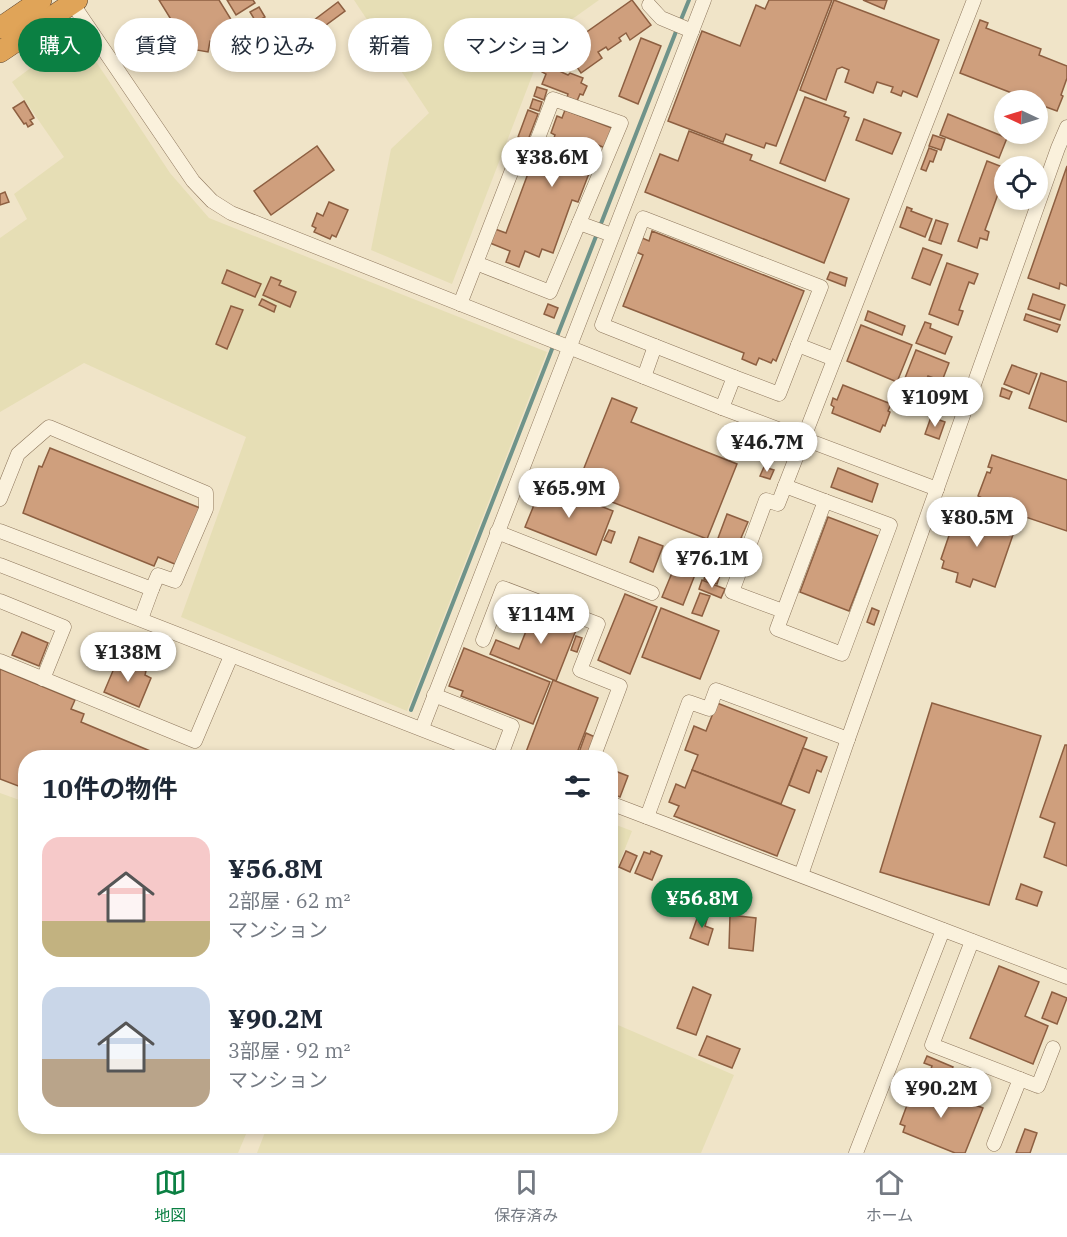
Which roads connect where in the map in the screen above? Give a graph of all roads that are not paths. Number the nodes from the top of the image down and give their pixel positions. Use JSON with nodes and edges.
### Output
{"nodes":[{"id":1,"x":41,"y":0,"type":"edge"},
{"id":2,"x":704,"y":0,"type":"edge"},
{"id":3,"x":974,"y":0,"type":"edge"},
{"id":4,"x":73,"y":1,"type":"edge"},
{"id":5,"x":649,"y":4,"type":"dead end"},
{"id":6,"x":683,"y":27,"type":"junction"},
{"id":7,"x":0,"y":28,"type":"edge"},
{"id":8,"x":0,"y":52,"type":"edge"},
{"id":9,"x":1067,"y":127,"type":"edge"},
{"id":10,"x":584,"y":225,"type":"junction"},
{"id":11,"x":608,"y":234,"type":"junction"},
{"id":12,"x":476,"y":263,"type":"junction"},
{"id":13,"x":460,"y":304,"type":"junction"},
{"id":14,"x":560,"y":343,"type":"junction"},
{"id":15,"x":798,"y":345,"type":"junction"},
{"id":16,"x":655,"y":346,"type":"junction"},
{"id":17,"x":834,"y":359,"type":"junction"},
{"id":18,"x":644,"y":377,"type":"junction"},
{"id":19,"x":734,"y":377,"type":"junction"},
{"id":20,"x":722,"y":408,"type":"junction"},
{"id":21,"x":803,"y":438,"type":"junction"},
{"id":22,"x":785,"y":486,"type":"junction"},
{"id":23,"x":937,"y":489,"type":"junction"},
{"id":24,"x":0,"y":499,"type":"edge"},
{"id":25,"x":825,"y":501,"type":"junction"},
{"id":26,"x":0,"y":531,"type":"edge"},
{"id":27,"x":497,"y":532,"type":"junction"},
{"id":28,"x":0,"y":565,"type":"edge"},
{"id":29,"x":152,"y":589,"type":"junction"},
{"id":30,"x":652,"y":593,"type":"dead end"},
{"id":31,"x":473,"y":595,"type":"junction"},
{"id":32,"x":0,"y":600,"type":"edge"},
{"id":33,"x":497,"y":605,"type":"junction"},
{"id":34,"x":783,"y":611,"type":"junction"},
{"id":35,"x":141,"y":619,"type":"junction"},
{"id":36,"x":483,"y":640,"type":"dead end"},
{"id":37,"x":231,"y":656,"type":"junction"},
{"id":38,"x":0,"y":661,"type":"edge"},
{"id":39,"x":43,"y":679,"type":"junction"},
{"id":40,"x":434,"y":695,"type":"junction"},
{"id":41,"x":422,"y":728,"type":"junction"},
{"id":42,"x":848,"y":739,"type":"junction"},
{"id":43,"x":477,"y":750,"type":"edge"},
{"id":44,"x":501,"y":750,"type":"edge"},
{"id":45,"x":596,"y":750,"type":"edge"},
{"id":46,"x":618,"y":806,"type":"edge"},
{"id":47,"x":647,"y":817,"type":"junction"},
{"id":48,"x":801,"y":875,"type":"junction"},
{"id":49,"x":943,"y":930,"type":"junction"},
{"id":50,"x":972,"y":941,"type":"junction"},
{"id":51,"x":1067,"y":977,"type":"edge"},
{"id":52,"x":1053,"y":1048,"type":"dead end"},
{"id":53,"x":1020,"y":1079,"type":"junction"},
{"id":54,"x":994,"y":1144,"type":"dead end"},
{"id":55,"x":856,"y":1153,"type":"edge"}],
"edges":[{"from":1,"to":7,"type":"highway"},
{"from":2,"to":6,"type":"street"},
{"from":3,"to":17,"type":"street"},
{"from":4,"to":8,"type":"highway"},
{"from":4,"to":13,"type":"street"},
{"from":5,"to":6,"type":"street"},
{"from":6,"to":11,"type":"street"},
{"from":9,"to":23,"type":"street"},
{"from":10,"to":11,"type":"street"},
{"from":10,"to":12,"type":"street"},
{"from":10,"to":12,"type":"street"},
{"from":11,"to":14,"type":"street"},
{"from":12,"to":13,"type":"street"},
{"from":13,"to":14,"type":"street"},
{"from":14,"to":18,"type":"street"},
{"from":14,"to":27,"type":"street"},
{"from":15,"to":16,"type":"street"},
{"from":15,"to":17,"type":"street"},
{"from":15,"to":19,"type":"street"},
{"from":16,"to":18,"type":"street"},
{"from":16,"to":19,"type":"street"},
{"from":17,"to":21,"type":"street"},
{"from":18,"to":20,"type":"street"},
{"from":19,"to":20,"type":"street"},
{"from":20,"to":21,"type":"street"},
{"from":21,"to":22,"type":"street"},
{"from":21,"to":23,"type":"street"},
{"from":22,"to":25,"type":"street"},
{"from":22,"to":34,"type":"street"},
{"from":23,"to":42,"type":"street"},
{"from":24,"to":29,"type":"street"},
{"from":25,"to":34,"type":"street"},
{"from":25,"to":34,"type":"street"},
{"from":26,"to":29,"type":"street"},
{"from":27,"to":30,"type":"street"},
{"from":27,"to":31,"type":"street"},
{"from":28,"to":35,"type":"street"},
{"from":29,"to":35,"type":"street"},
{"from":31,"to":33,"type":"street"},
{"from":31,"to":40,"type":"street"},
{"from":32,"to":39,"type":"street"},
{"from":33,"to":36,"type":"street"},
{"from":33,"to":45,"type":"street"},
{"from":35,"to":37,"type":"street"},
{"from":37,"to":39,"type":"street"},
{"from":37,"to":41,"type":"street"},
{"from":38,"to":39,"type":"street"},
{"from":40,"to":41,"type":"street"},
{"from":40,"to":44,"type":"street"},
{"from":41,"to":43,"type":"street"},
{"from":42,"to":47,"type":"street"},
{"from":42,"to":48,"type":"street"},
{"from":46,"to":47,"type":"street"},
{"from":47,"to":48,"type":"street"},
{"from":48,"to":49,"type":"street"},
{"from":49,"to":50,"type":"street"},
{"from":49,"to":55,"type":"street"},
{"from":50,"to":51,"type":"street"},
{"from":50,"to":53,"type":"street"},
{"from":52,"to":53,"type":"street"},
{"from":53,"to":54,"type":"street"}]}
